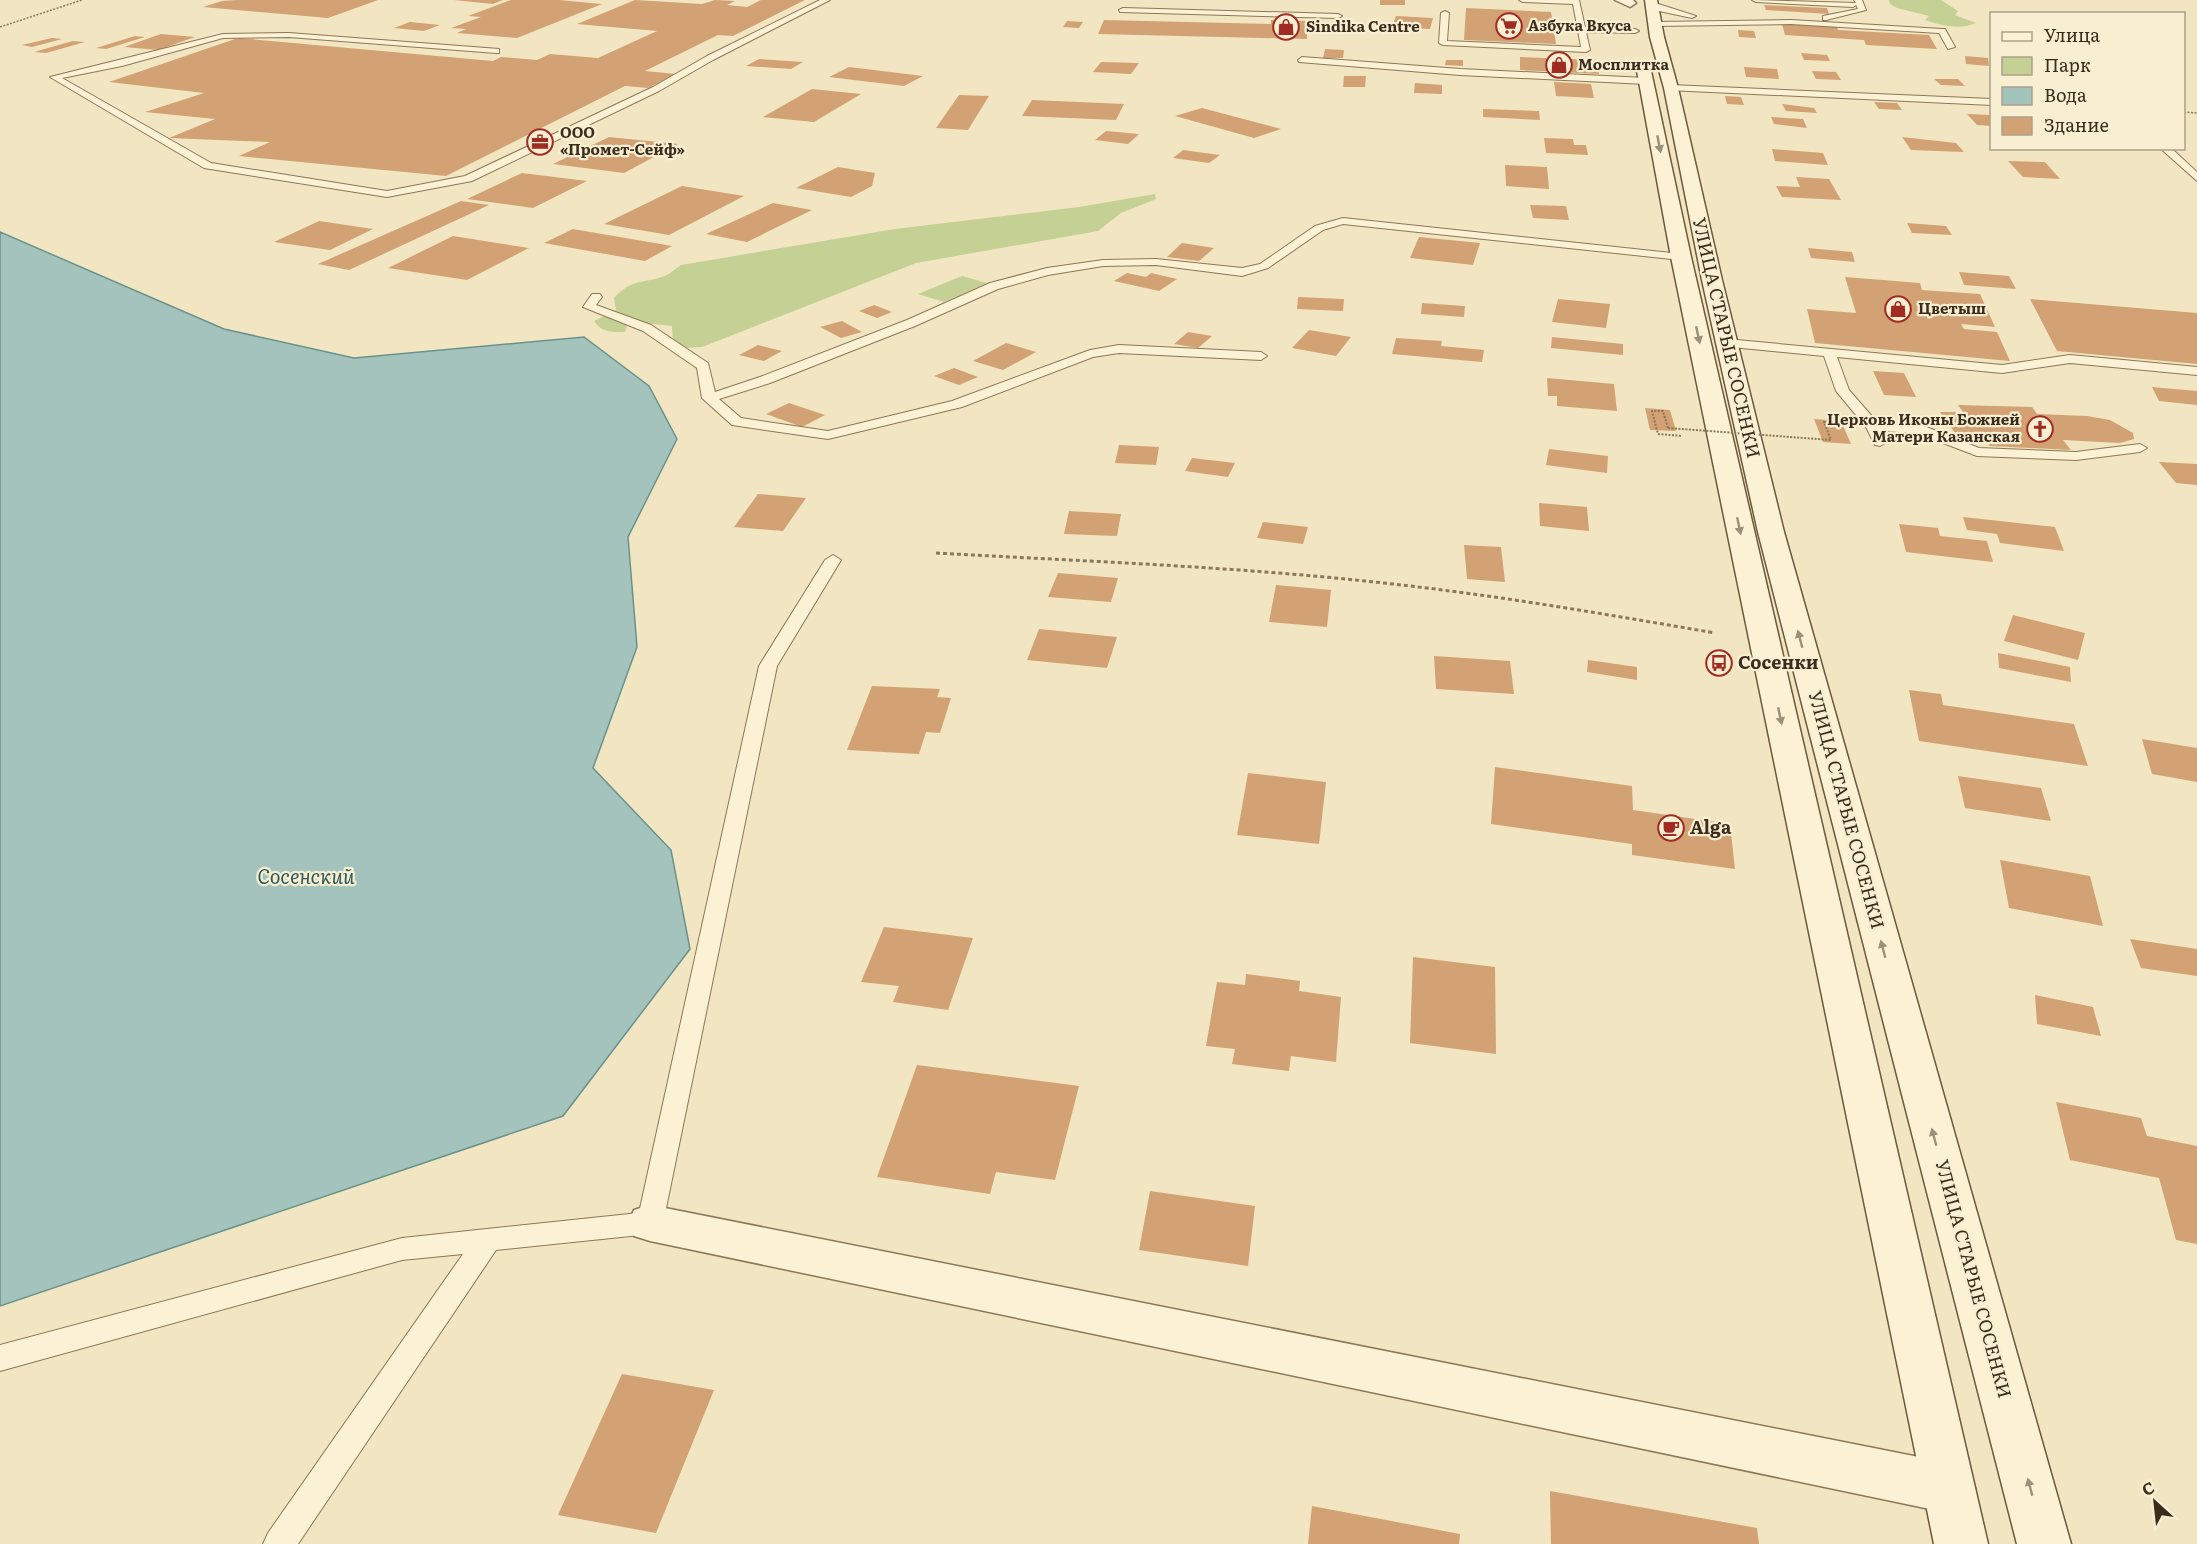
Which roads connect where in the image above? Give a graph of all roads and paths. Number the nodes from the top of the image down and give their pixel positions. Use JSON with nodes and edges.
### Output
{"nodes":[{"id":1,"x":82,"y":0,"type":"edge"},
{"id":2,"x":825,"y":0,"type":"edge"},
{"id":3,"x":1522,"y":0,"type":"edge"},
{"id":4,"x":1627,"y":1,"type":"edge"},
{"id":5,"x":1652,"y":2,"type":"edge"},
{"id":6,"x":1753,"y":2,"type":"edge"},
{"id":7,"x":1859,"y":3,"type":"edge"},
{"id":8,"x":1123,"y":10,"type":"dead end"},
{"id":9,"x":1446,"y":13,"type":"dead end"},
{"id":10,"x":1338,"y":15,"type":"dead end"},
{"id":11,"x":1655,"y":24,"type":"junction"},
{"id":12,"x":0,"y":27,"type":"edge"},
{"id":13,"x":1582,"y":29,"type":"junction"},
{"id":14,"x":1637,"y":36,"type":"joint"},
{"id":15,"x":1951,"y":47,"type":"dead end"},
{"id":16,"x":496,"y":51,"type":"dead end"},
{"id":17,"x":1302,"y":60,"type":"dead end"},
{"id":18,"x":1653,"y":77,"type":"junction"},
{"id":19,"x":1990,"y":102,"type":"edge"},
{"id":20,"x":2167,"y":150,"type":"edge"},
{"id":21,"x":2197,"y":178,"type":"edge"},
{"id":22,"x":1681,"y":257,"type":"junction"},
{"id":23,"x":596,"y":297,"type":"dead end"},
{"id":24,"x":1726,"y":344,"type":"junction"},
{"id":25,"x":1828,"y":353,"type":"junction"},
{"id":26,"x":1261,"y":356,"type":"dead end"},
{"id":27,"x":2197,"y":371,"type":"edge"},
{"id":28,"x":709,"y":398,"type":"junction"},
{"id":29,"x":1873,"y":426,"type":"junction"},
{"id":30,"x":1687,"y":436,"type":"dead end"},
{"id":31,"x":1831,"y":440,"type":"dead end"},
{"id":32,"x":1880,"y":442,"type":"dead end"},
{"id":33,"x":2140,"y":448,"type":"dead end"},
{"id":34,"x":936,"y":553,"type":"dead end"},
{"id":35,"x":833,"y":560,"type":"dead end"},
{"id":36,"x":1715,"y":633,"type":"dead end"},
{"id":37,"x":650,"y":1223,"type":"junction"},
{"id":38,"x":488,"y":1240,"type":"junction"},
{"id":39,"x":0,"y":1358,"type":"edge"},
{"id":40,"x":1949,"y":1488,"type":"junction"},
{"id":41,"x":279,"y":1544,"type":"edge"},
{"id":42,"x":1961,"y":1544,"type":"edge"},
{"id":43,"x":2044,"y":1544,"type":"edge"}],
"edges":[{"from":1,"to":12,"type":"path"},
{"from":2,"to":16,"type":"lane"},
{"from":3,"to":13,"type":"lane"},
{"from":4,"to":14,"type":"main road"},
{"from":5,"to":7,"type":"lane"},
{"from":5,"to":11,"type":"main road","name":"УЛИЦА СТАРЫЕ СОСЕНКИ"},
{"from":6,"to":7,"type":"lane"},
{"from":8,"to":10,"type":"lane"},
{"from":9,"to":13,"type":"lane"},
{"from":11,"to":15,"type":"lane"},
{"from":11,"to":18,"type":"main road","name":"УЛИЦА СТАРЫЕ СОСЕНКИ"},
{"from":13,"to":14,"type":"lane"},
{"from":17,"to":18,"type":"lane"},
{"from":18,"to":19,"type":"lane"},
{"from":18,"to":22,"type":"main road","name":"УЛИЦА СТАРЫЕ СОСЕНКИ","one_way":true},
{"from":18,"to":24,"type":"main road","name":"УЛИЦА СТАРЫЕ СОСЕНКИ"},
{"from":20,"to":21,"type":"lane"},
{"from":22,"to":28,"type":"lane"},
{"from":22,"to":40,"type":"main road","name":"УЛИЦА СТАРЫЕ СОСЕНКИ","one_way":true},
{"from":23,"to":28,"type":"lane"},
{"from":24,"to":25,"type":"lane"},
{"from":43,"to":24,"type":"main road","name":"УЛИЦА СТАРЫЕ СОСЕНКИ","one_way":true},
{"from":25,"to":27,"type":"lane"},
{"from":25,"to":29,"type":"lane"},
{"from":26,"to":28,"type":"lane"},
{"from":29,"to":32,"type":"lane"},
{"from":29,"to":33,"type":"lane"},
{"from":30,"to":31,"type":"path","bridge":true},
{"from":34,"to":36,"type":"path"},
{"from":35,"to":37,"type":"lane"},
{"from":37,"to":38,"type":"lane"},
{"from":37,"to":40,"type":"main road"},
{"from":38,"to":39,"type":"lane"},
{"from":38,"to":41,"type":"lane"},
{"from":40,"to":42,"type":"main road","name":"УЛИЦА СТАРЫЕ СОСЕНКИ"}]}
